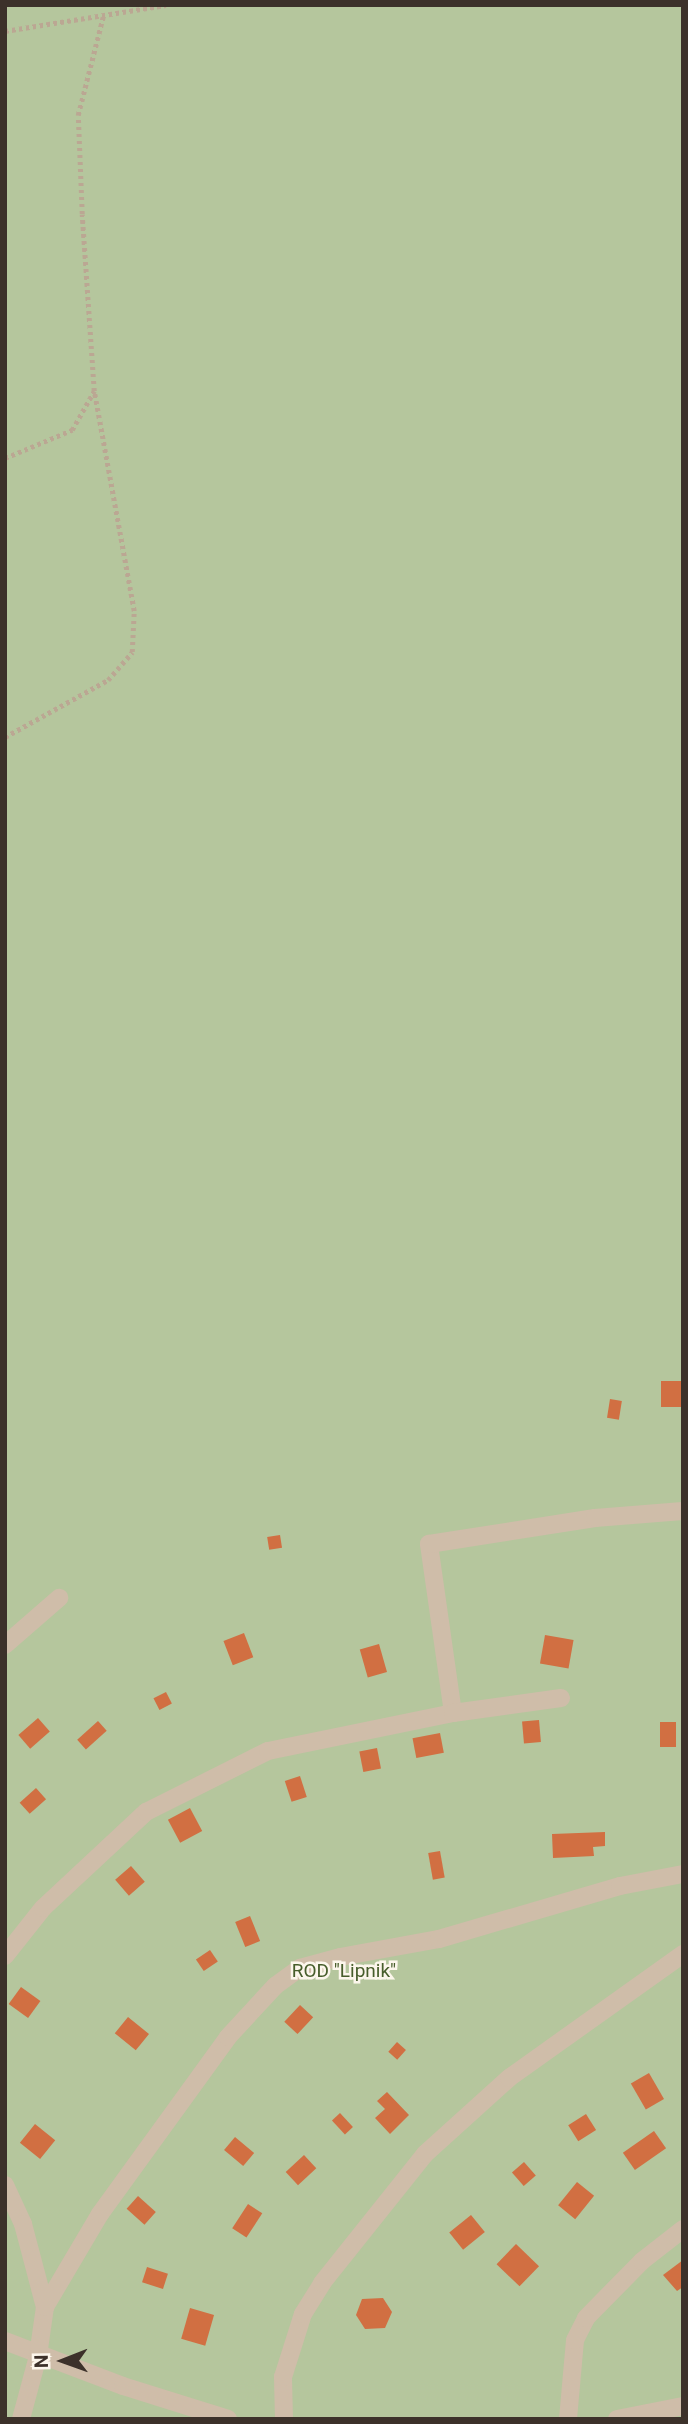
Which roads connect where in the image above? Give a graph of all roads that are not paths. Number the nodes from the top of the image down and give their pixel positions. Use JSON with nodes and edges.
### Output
{"nodes":[{"id":1,"x":683,"y":1511,"type":"edge"},
{"id":2,"x":59,"y":1598,"type":"dead end"},
{"id":3,"x":5,"y":1645,"type":"edge"},
{"id":4,"x":561,"y":1698,"type":"dead end"},
{"id":5,"x":453,"y":1713,"type":"junction"},
{"id":6,"x":683,"y":1874,"type":"edge"},
{"id":7,"x":683,"y":1954,"type":"edge"},
{"id":8,"x":5,"y":1956,"type":"edge"},
{"id":9,"x":5,"y":2185,"type":"edge"},
{"id":10,"x":683,"y":2229,"type":"edge"},
{"id":11,"x":46,"y":2307,"type":"junction"},
{"id":12,"x":5,"y":2341,"type":"edge"},
{"id":13,"x":38,"y":2356,"type":"junction"},
{"id":14,"x":683,"y":2406,"type":"edge"},
{"id":15,"x":21,"y":2419,"type":"edge"},
{"id":16,"x":228,"y":2419,"type":"edge"},
{"id":17,"x":284,"y":2419,"type":"edge"},
{"id":18,"x":568,"y":2419,"type":"edge"},
{"id":19,"x":617,"y":2419,"type":"edge"}],
"edges":[{"from":1,"to":5,"type":"street"},
{"from":2,"to":3,"type":"street"},
{"from":4,"to":5,"type":"street"},
{"from":5,"to":8,"type":"street"},
{"from":6,"to":11,"type":"street"},
{"from":7,"to":17,"type":"street"},
{"from":9,"to":11,"type":"street"},
{"from":10,"to":18,"type":"street"},
{"from":11,"to":13,"type":"street"},
{"from":12,"to":13,"type":"street"},
{"from":13,"to":15,"type":"street"},
{"from":13,"to":16,"type":"street"},
{"from":14,"to":19,"type":"street"}]}
